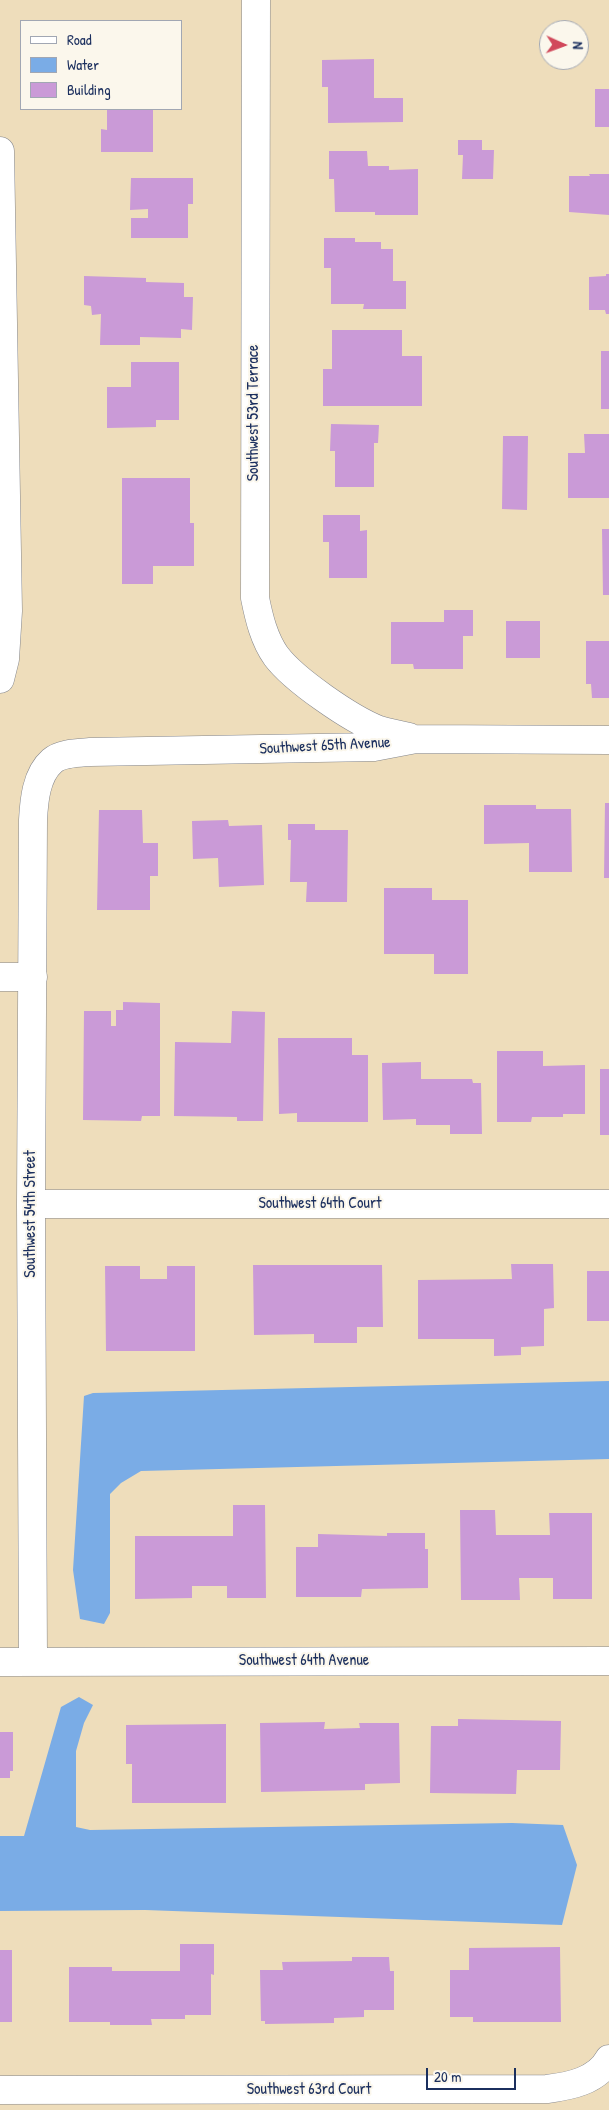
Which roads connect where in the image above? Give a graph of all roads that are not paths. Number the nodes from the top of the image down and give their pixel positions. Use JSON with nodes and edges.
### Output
{"nodes":[{"id":1,"x":256,"y":0,"type":"edge"},
{"id":2,"x":0,"y":151,"type":"edge"},
{"id":3,"x":0,"y":679,"type":"edge"},
{"id":4,"x":416,"y":739,"type":"junction"},
{"id":5,"x":609,"y":740,"type":"edge"},
{"id":6,"x":46,"y":768,"type":"joint"},
{"id":7,"x":0,"y":977,"type":"edge"},
{"id":8,"x":33,"y":977,"type":"junction"},
{"id":9,"x":31,"y":1204,"type":"junction"},
{"id":10,"x":609,"y":1204,"type":"edge"},
{"id":11,"x":609,"y":1661,"type":"edge"},
{"id":12,"x":0,"y":1662,"type":"edge"},
{"id":13,"x":33,"y":1662,"type":"junction"},
{"id":14,"x":609,"y":2059,"type":"edge"},
{"id":15,"x":0,"y":2090,"type":"edge"}],
"edges":[{"from":1,"to":4,"type":"street","name":"Southwest 53rd Terrace"},
{"from":2,"to":3,"type":"street"},
{"from":4,"to":5,"type":"street","name":"Southwest 65th Avenue"},
{"from":4,"to":6,"type":"street","name":"Southwest 65th Avenue"},
{"from":6,"to":8,"type":"street","name":"Southwest 54th Street"},
{"from":7,"to":8,"type":"street"},
{"from":8,"to":9,"type":"street","name":"Southwest 54th Street"},
{"from":9,"to":10,"type":"street","name":"Southwest 64th Court"},
{"from":9,"to":13,"type":"street","name":"Southwest 54th Street"},
{"from":11,"to":13,"type":"street","name":"Southwest 64th Avenue"},
{"from":12,"to":13,"type":"street","name":"Southwest 64th Avenue"},
{"from":14,"to":15,"type":"street","name":"Southwest 63rd Court"}]}
